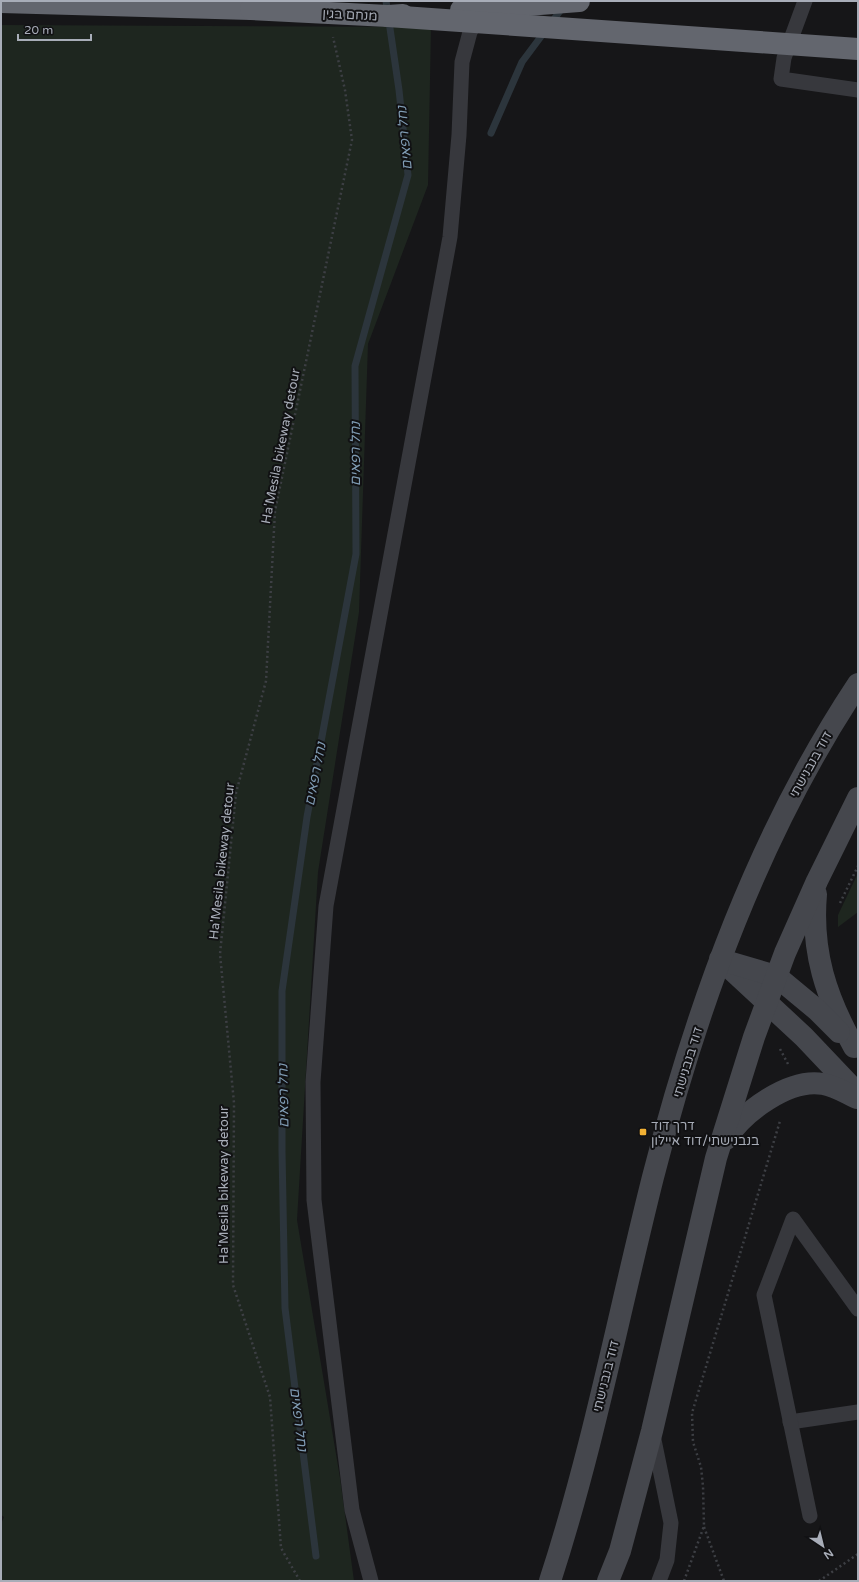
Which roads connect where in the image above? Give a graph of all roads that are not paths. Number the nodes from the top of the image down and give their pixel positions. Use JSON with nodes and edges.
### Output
{"nodes":[{"id":1,"x":490,"y":1,"type":"edge"},
{"id":2,"x":580,"y":1,"type":"edge"},
{"id":3,"x":805,"y":1,"type":"edge"},
{"id":4,"x":1,"y":2,"type":"edge"},
{"id":5,"x":388,"y":16,"type":"junction"},
{"id":6,"x":858,"y":49,"type":"edge"},
{"id":7,"x":858,"y":90,"type":"edge"},
{"id":8,"x":858,"y":684,"type":"edge"},
{"id":9,"x":858,"y":798,"type":"edge"},
{"id":10,"x":817,"y":881,"type":"junction"},
{"id":11,"x":720,"y":959,"type":"junction"},
{"id":12,"x":776,"y":976,"type":"junction"},
{"id":13,"x":766,"y":1002,"type":"junction"},
{"id":14,"x":856,"y":1050,"type":"edge"},
{"id":15,"x":858,"y":1094,"type":"edge"},
{"id":16,"x":858,"y":1099,"type":"edge"},
{"id":17,"x":716,"y":1158,"type":"junction"},
{"id":18,"x":858,"y":1310,"type":"edge"},
{"id":19,"x":858,"y":1412,"type":"edge"},
{"id":20,"x":790,"y":1422,"type":"junction"},
{"id":21,"x":652,"y":1431,"type":"junction"},
{"id":22,"x":810,"y":1516,"type":"dead end"},
{"id":23,"x":370,"y":1581,"type":"edge"},
{"id":24,"x":550,"y":1581,"type":"edge"},
{"id":25,"x":608,"y":1581,"type":"edge"},
{"id":26,"x":660,"y":1581,"type":"edge"}],
"edges":[{"from":1,"to":23,"type":"lane"},
{"from":2,"to":5,"type":"highway","name":"מנחם בגין","bridge":true},
{"from":3,"to":7,"type":"lane"},
{"from":4,"to":5,"type":"highway","name":"מנחם בגין","bridge":true},
{"from":5,"to":6,"type":"highway","bridge":true},
{"from":8,"to":11,"type":"main road","name":"דוד בנבנישתי"},
{"from":9,"to":10,"type":"main road"},
{"from":10,"to":12,"type":"main road"},
{"from":10,"to":14,"type":"main road"},
{"from":11,"to":12,"type":"main road"},
{"from":11,"to":13,"type":"main road"},
{"from":11,"to":24,"type":"main road","name":"דוד בנבנישתי"},
{"from":12,"to":13,"type":"main road"},
{"from":12,"to":14,"type":"main road"},
{"from":13,"to":15,"type":"main road"},
{"from":13,"to":17,"type":"main road"},
{"from":16,"to":17,"type":"main road"},
{"from":17,"to":21,"type":"main road"},
{"from":18,"to":20,"type":"lane"},
{"from":19,"to":20,"type":"lane"},
{"from":20,"to":22,"type":"lane"},
{"from":21,"to":25,"type":"main road"},
{"from":21,"to":26,"type":"lane"}]}
